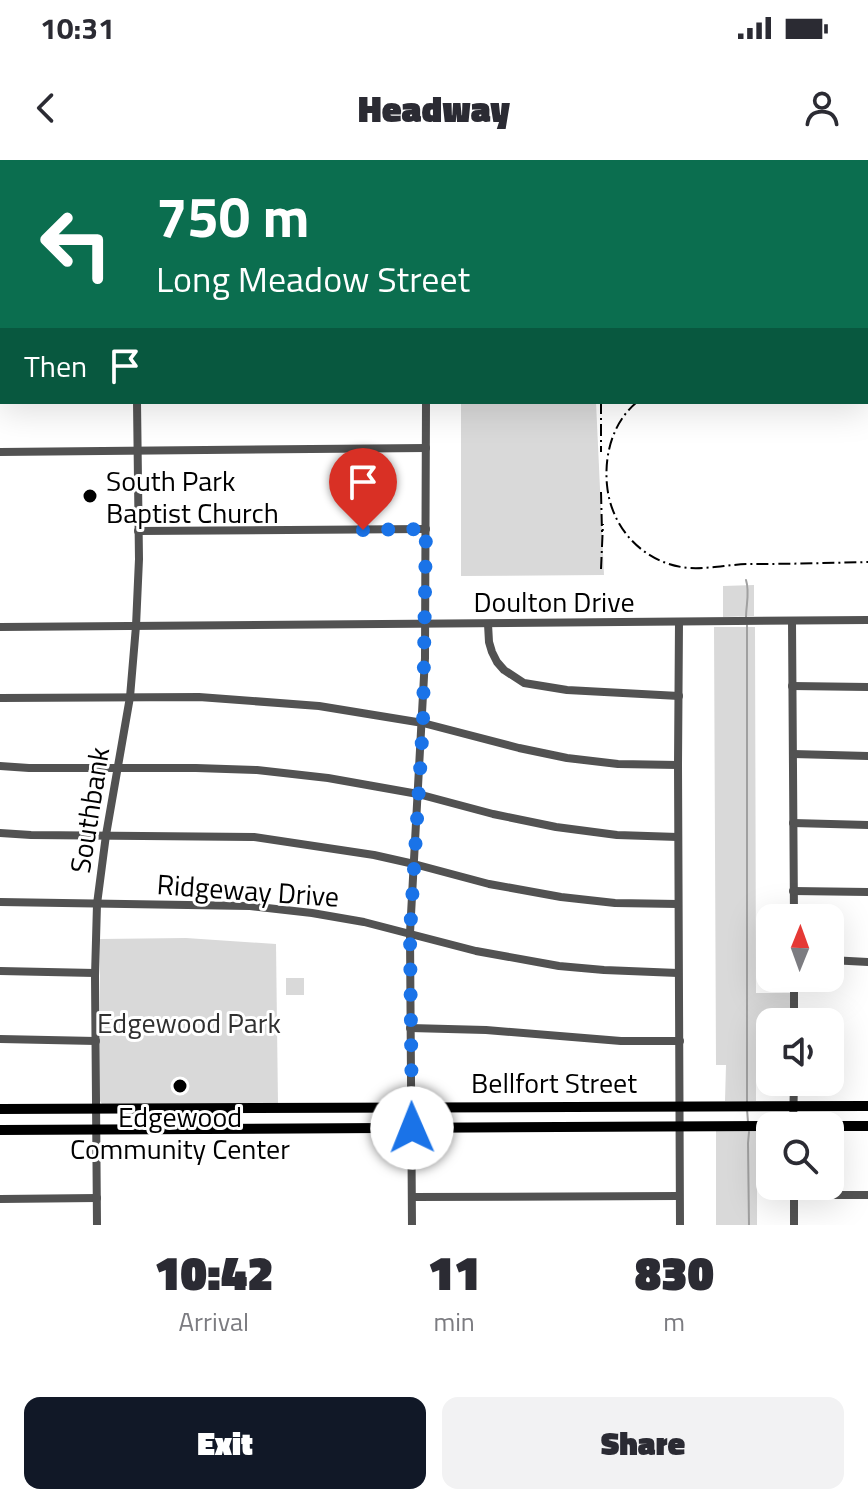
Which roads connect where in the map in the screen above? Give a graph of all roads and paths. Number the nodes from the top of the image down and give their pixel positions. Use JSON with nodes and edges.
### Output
{"nodes":[{"id":1,"x":137,"y":404,"type":"edge"},
{"id":2,"x":426,"y":404,"type":"edge"},
{"id":3,"x":426,"y":448,"type":"junction"},
{"id":4,"x":137,"y":451,"type":"junction"},
{"id":5,"x":0,"y":452,"type":"edge"},
{"id":6,"x":426,"y":529,"type":"junction"},
{"id":7,"x":138,"y":531,"type":"junction"},
{"id":8,"x":868,"y":620,"type":"edge"},
{"id":9,"x":792,"y":621,"type":"junction"},
{"id":10,"x":679,"y":622,"type":"junction"},
{"id":11,"x":426,"y":624,"type":"junction"},
{"id":12,"x":488,"y":624,"type":"junction"},
{"id":13,"x":136,"y":626,"type":"junction"},
{"id":14,"x":0,"y":627,"type":"edge"},
{"id":15,"x":792,"y":686,"type":"junction"},
{"id":16,"x":868,"y":687,"type":"edge"},
{"id":17,"x":679,"y":696,"type":"junction"},
{"id":18,"x":130,"y":697,"type":"junction"},
{"id":19,"x":0,"y":698,"type":"edge"},
{"id":20,"x":423,"y":723,"type":"junction"},
{"id":21,"x":793,"y":754,"type":"junction"},
{"id":22,"x":868,"y":756,"type":"edge"},
{"id":23,"x":678,"y":765,"type":"junction"},
{"id":24,"x":0,"y":766,"type":"edge"},
{"id":25,"x":117,"y":768,"type":"junction"},
{"id":26,"x":418,"y":794,"type":"junction"},
{"id":27,"x":793,"y":823,"type":"junction"},
{"id":28,"x":868,"y":825,"type":"edge"},
{"id":29,"x":0,"y":833,"type":"edge"},
{"id":30,"x":106,"y":835,"type":"junction"},
{"id":31,"x":678,"y":837,"type":"junction"},
{"id":32,"x":414,"y":864,"type":"junction"},
{"id":33,"x":793,"y":891,"type":"junction"},
{"id":34,"x":868,"y":892,"type":"edge"},
{"id":35,"x":0,"y":902,"type":"edge"},
{"id":36,"x":97,"y":904,"type":"junction"},
{"id":37,"x":678,"y":904,"type":"junction"},
{"id":38,"x":793,"y":904,"type":"edge"},
{"id":39,"x":410,"y":933,"type":"junction"},
{"id":40,"x":844,"y":961,"type":"edge"},
{"id":41,"x":868,"y":962,"type":"edge"},
{"id":42,"x":0,"y":971,"type":"edge"},
{"id":43,"x":95,"y":973,"type":"junction"},
{"id":44,"x":678,"y":973,"type":"junction"},
{"id":45,"x":410,"y":1028,"type":"junction"},
{"id":46,"x":0,"y":1039,"type":"edge"},
{"id":47,"x":96,"y":1041,"type":"junction"},
{"id":48,"x":680,"y":1041,"type":"junction"},
{"id":49,"x":794,"y":1096,"type":"edge"},
{"id":50,"x":679,"y":1106,"type":"junction"},
{"id":51,"x":794,"y":1106,"type":"junction"},
{"id":52,"x":868,"y":1106,"type":"edge"},
{"id":53,"x":411,"y":1107,"type":"junction"},
{"id":54,"x":97,"y":1108,"type":"junction"},
{"id":55,"x":198,"y":1108,"type":"junction"},
{"id":56,"x":0,"y":1109,"type":"edge"},
{"id":57,"x":794,"y":1112,"type":"edge"},
{"id":58,"x":756,"y":1126,"type":"edge"},
{"id":59,"x":844,"y":1126,"type":"edge"},
{"id":60,"x":868,"y":1126,"type":"edge"},
{"id":61,"x":679,"y":1127,"type":"junction"},
{"id":62,"x":412,"y":1128,"type":"junction"},
{"id":63,"x":97,"y":1129,"type":"junction"},
{"id":64,"x":197,"y":1129,"type":"junction"},
{"id":65,"x":0,"y":1130,"type":"edge"},
{"id":66,"x":844,"y":1193,"type":"edge"},
{"id":67,"x":868,"y":1195,"type":"edge"},
{"id":68,"x":679,"y":1196,"type":"junction"},
{"id":69,"x":412,"y":1197,"type":"junction"},
{"id":70,"x":97,"y":1198,"type":"junction"},
{"id":71,"x":0,"y":1199,"type":"edge"},
{"id":72,"x":794,"y":1200,"type":"edge"},
{"id":73,"x":97,"y":1225,"type":"edge"},
{"id":74,"x":412,"y":1225,"type":"edge"},
{"id":75,"x":680,"y":1225,"type":"edge"},
{"id":76,"x":794,"y":1225,"type":"edge"}],
"edges":[{"from":1,"to":4,"type":"street","name":"Southbank"},
{"from":2,"to":3,"type":"street"},
{"from":3,"to":4,"type":"street"},
{"from":3,"to":6,"type":"street"},
{"from":4,"to":5,"type":"street"},
{"from":4,"to":7,"type":"street","name":"Southbank"},
{"from":6,"to":7,"type":"street"},
{"from":6,"to":11,"type":"street"},
{"from":7,"to":13,"type":"street","name":"Southbank"},
{"from":8,"to":9,"type":"street","name":"Doulton Drive"},
{"from":9,"to":10,"type":"street","name":"Doulton Drive"},
{"from":9,"to":15,"type":"street"},
{"from":10,"to":12,"type":"street","name":"Doulton Drive"},
{"from":10,"to":17,"type":"street"},
{"from":11,"to":12,"type":"street","name":"Doulton Drive"},
{"from":11,"to":13,"type":"street","name":"Doulton Drive"},
{"from":11,"to":20,"type":"street"},
{"from":12,"to":17,"type":"street"},
{"from":13,"to":14,"type":"street","name":"Doulton Drive"},
{"from":13,"to":18,"type":"street","name":"Southbank"},
{"from":15,"to":16,"type":"street"},
{"from":15,"to":21,"type":"street"},
{"from":17,"to":23,"type":"street"},
{"from":18,"to":19,"type":"street"},
{"from":18,"to":20,"type":"street"},
{"from":18,"to":25,"type":"street","name":"Southbank"},
{"from":20,"to":23,"type":"street"},
{"from":20,"to":26,"type":"street"},
{"from":21,"to":22,"type":"street"},
{"from":21,"to":27,"type":"street"},
{"from":23,"to":31,"type":"street"},
{"from":24,"to":25,"type":"street"},
{"from":25,"to":26,"type":"street"},
{"from":25,"to":30,"type":"street","name":"Southbank"},
{"from":26,"to":31,"type":"street"},
{"from":26,"to":32,"type":"street"},
{"from":27,"to":28,"type":"street"},
{"from":27,"to":33,"type":"street"},
{"from":29,"to":30,"type":"street"},
{"from":30,"to":32,"type":"street"},
{"from":30,"to":36,"type":"street","name":"Southbank"},
{"from":31,"to":37,"type":"street"},
{"from":32,"to":37,"type":"street"},
{"from":32,"to":39,"type":"street"},
{"from":33,"to":34,"type":"street"},
{"from":33,"to":38,"type":"street"},
{"from":35,"to":36,"type":"street","name":"Ridgeway Drive"},
{"from":36,"to":39,"type":"street","name":"Ridgeway Drive"},
{"from":36,"to":43,"type":"street","name":"Southbank"},
{"from":37,"to":44,"type":"street"},
{"from":39,"to":44,"type":"street","name":"Ridgeway Drive"},
{"from":39,"to":45,"type":"street"},
{"from":40,"to":41,"type":"street"},
{"from":42,"to":43,"type":"street"},
{"from":43,"to":47,"type":"street","name":"Southbank"},
{"from":44,"to":48,"type":"street"},
{"from":45,"to":48,"type":"street"},
{"from":45,"to":53,"type":"street"},
{"from":46,"to":47,"type":"street"},
{"from":47,"to":54,"type":"street","name":"Southbank"},
{"from":48,"to":50,"type":"street"},
{"from":49,"to":51,"type":"street"},
{"from":50,"to":51,"type":"main road","name":"Bellfort Street"},
{"from":50,"to":53,"type":"main road","name":"Bellfort Street"},
{"from":50,"to":61,"type":"street"},
{"from":51,"to":52,"type":"main road","name":"Bellfort Street"},
{"from":51,"to":57,"type":"street"},
{"from":53,"to":55,"type":"main road","name":"Bellfort Street"},
{"from":53,"to":62,"type":"street"},
{"from":54,"to":55,"type":"main road","name":"Bellfort Street"},
{"from":54,"to":56,"type":"main road","name":"Bellfort Street"},
{"from":54,"to":63,"type":"street","name":"Southbank"},
{"from":55,"to":64,"type":"main road"},
{"from":58,"to":61,"type":"main road","name":"Bellfort Street"},
{"from":59,"to":60,"type":"main road","name":"Bellfort Street"},
{"from":61,"to":62,"type":"main road","name":"Bellfort Street"},
{"from":61,"to":68,"type":"street"},
{"from":62,"to":64,"type":"main road","name":"Bellfort Street"},
{"from":62,"to":69,"type":"street"},
{"from":63,"to":64,"type":"main road","name":"Bellfort Street"},
{"from":63,"to":65,"type":"main road","name":"Bellfort Street"},
{"from":63,"to":70,"type":"street","name":"Southbank"},
{"from":66,"to":67,"type":"street"},
{"from":68,"to":69,"type":"street"},
{"from":68,"to":75,"type":"street"},
{"from":69,"to":74,"type":"street"},
{"from":70,"to":71,"type":"street"},
{"from":70,"to":73,"type":"street","name":"Southbank"},
{"from":72,"to":76,"type":"street"}]}
